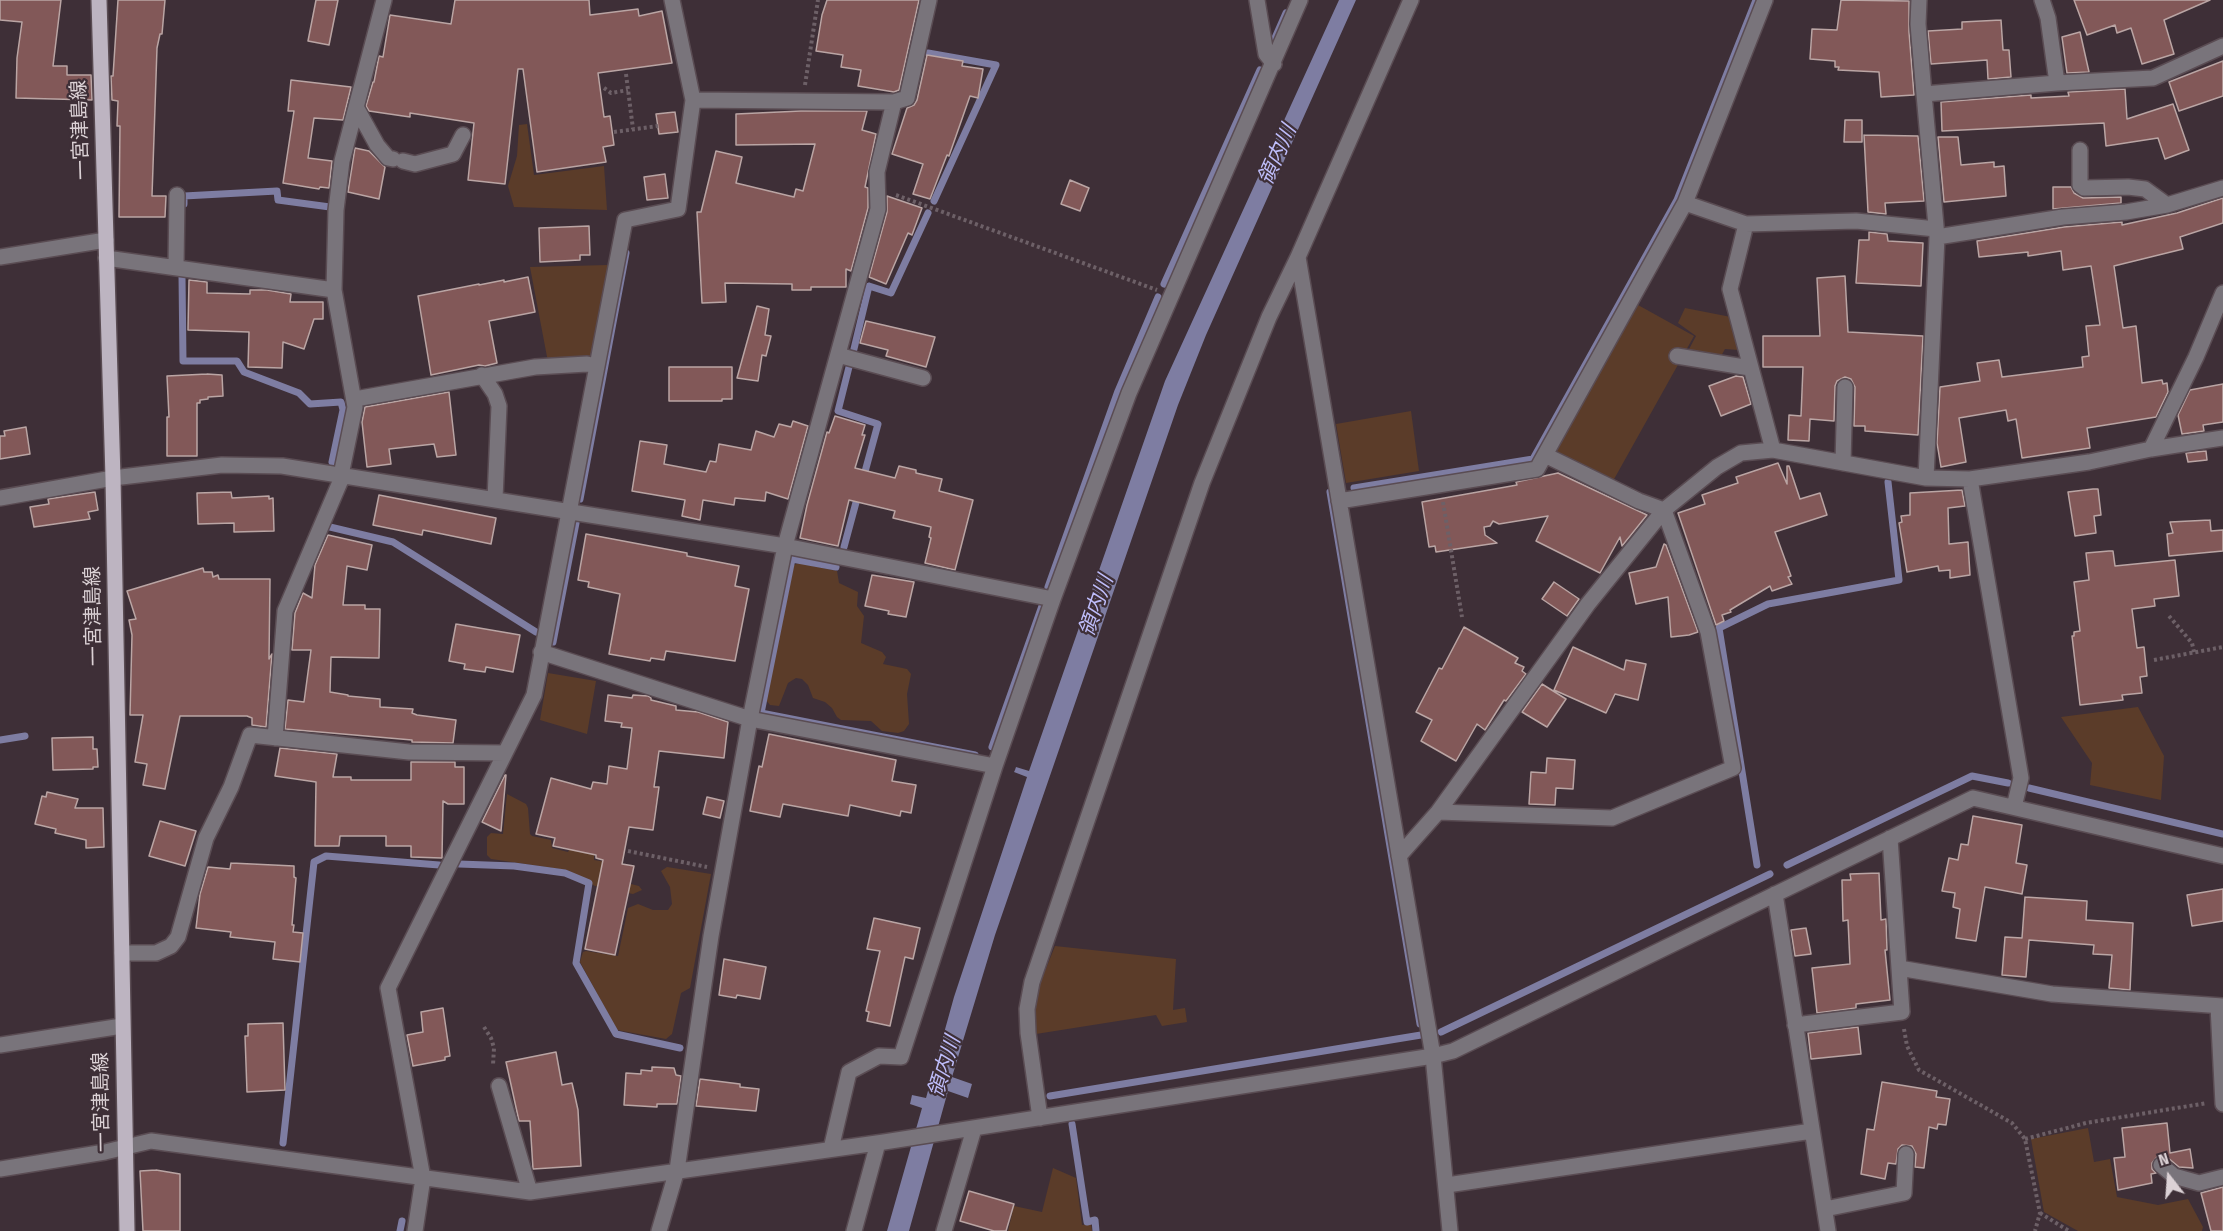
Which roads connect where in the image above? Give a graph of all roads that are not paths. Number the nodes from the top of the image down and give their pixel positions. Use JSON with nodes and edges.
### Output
{"nodes":[{"id":1,"x":99,"y":0,"type":"edge"},
{"id":2,"x":384,"y":0,"type":"edge"},
{"id":3,"x":672,"y":0,"type":"edge"},
{"id":4,"x":929,"y":0,"type":"edge"},
{"id":5,"x":1257,"y":0,"type":"edge"},
{"id":6,"x":1300,"y":0,"type":"edge"},
{"id":7,"x":1411,"y":0,"type":"edge"},
{"id":8,"x":1765,"y":0,"type":"edge"},
{"id":9,"x":1919,"y":0,"type":"edge"},
{"id":10,"x":2042,"y":0,"type":"edge"},
{"id":11,"x":2223,"y":46,"type":"edge"},
{"id":12,"x":1274,"y":64,"type":"junction"},
{"id":13,"x":2056,"y":83,"type":"junction"},
{"id":14,"x":1924,"y":94,"type":"junction"},
{"id":15,"x":693,"y":100,"type":"junction"},
{"id":16,"x":894,"y":102,"type":"junction"},
{"id":17,"x":356,"y":107,"type":"junction"},
{"id":18,"x":463,"y":135,"type":"dead end"},
{"id":19,"x":2080,"y":150,"type":"dead end"},
{"id":20,"x":2223,"y":188,"type":"edge"},
{"id":21,"x":177,"y":195,"type":"dead end"},
{"id":22,"x":1685,"y":203,"type":"junction"},
{"id":23,"x":2167,"y":205,"type":"junction"},
{"id":24,"x":1746,"y":224,"type":"junction"},
{"id":25,"x":1937,"y":233,"type":"junction"},
{"id":26,"x":105,"y":240,"type":"junction"},
{"id":27,"x":0,"y":257,"type":"edge"},
{"id":28,"x":1298,"y":257,"type":"junction"},
{"id":29,"x":106,"y":258,"type":"junction"},
{"id":30,"x":176,"y":267,"type":"junction"},
{"id":31,"x":334,"y":290,"type":"junction"},
{"id":32,"x":2223,"y":293,"type":"edge"},
{"id":33,"x":838,"y":355,"type":"junction"},
{"id":34,"x":1677,"y":356,"type":"dead end"},
{"id":35,"x":596,"y":366,"type":"junction"},
{"id":36,"x":1750,"y":368,"type":"junction"},
{"id":37,"x":482,"y":375,"type":"junction"},
{"id":38,"x":923,"y":378,"type":"dead end"},
{"id":39,"x":1845,"y":387,"type":"dead end"},
{"id":40,"x":355,"y":399,"type":"junction"},
{"id":41,"x":2223,"y":438,"type":"edge"},
{"id":42,"x":2151,"y":449,"type":"junction"},
{"id":43,"x":1773,"y":450,"type":"junction"},
{"id":44,"x":1545,"y":455,"type":"junction"},
{"id":45,"x":1843,"y":463,"type":"junction"},
{"id":46,"x":342,"y":475,"type":"junction"},
{"id":47,"x":113,"y":478,"type":"junction"},
{"id":48,"x":1926,"y":478,"type":"junction"},
{"id":49,"x":1970,"y":479,"type":"junction"},
{"id":50,"x":0,"y":498,"type":"edge"},
{"id":51,"x":495,"y":499,"type":"junction"},
{"id":52,"x":1340,"y":501,"type":"junction"},
{"id":53,"x":568,"y":510,"type":"junction"},
{"id":54,"x":1664,"y":510,"type":"junction"},
{"id":55,"x":785,"y":546,"type":"junction"},
{"id":56,"x":1053,"y":599,"type":"junction"},
{"id":57,"x":541,"y":652,"type":"junction"},
{"id":58,"x":750,"y":719,"type":"junction"},
{"id":59,"x":275,"y":738,"type":"junction"},
{"id":60,"x":505,"y":753,"type":"junction"},
{"id":61,"x":995,"y":766,"type":"junction"},
{"id":62,"x":2014,"y":807,"type":"junction"},
{"id":63,"x":1438,"y":812,"type":"junction"},
{"id":64,"x":1890,"y":838,"type":"junction"},
{"id":65,"x":1399,"y":856,"type":"junction"},
{"id":66,"x":2223,"y":856,"type":"edge"},
{"id":67,"x":1775,"y":894,"type":"junction"},
{"id":68,"x":122,"y":953,"type":"junction"},
{"id":69,"x":1899,"y":968,"type":"junction"},
{"id":70,"x":2220,"y":1006,"type":"edge"},
{"id":71,"x":1795,"y":1025,"type":"junction"},
{"id":72,"x":122,"y":1026,"type":"junction"},
{"id":73,"x":0,"y":1045,"type":"edge"},
{"id":74,"x":1433,"y":1056,"type":"junction"},
{"id":75,"x":499,"y":1086,"type":"dead end"},
{"id":76,"x":2222,"y":1102,"type":"edge"},
{"id":77,"x":1040,"y":1118,"type":"junction"},
{"id":78,"x":970,"y":1129,"type":"junction"},
{"id":79,"x":1812,"y":1131,"type":"junction"},
{"id":80,"x":881,"y":1143,"type":"junction"},
{"id":81,"x":124,"y":1147,"type":"junction"},
{"id":82,"x":831,"y":1149,"type":"junction"},
{"id":83,"x":1906,"y":1154,"type":"dead end"},
{"id":84,"x":2161,"y":1165,"type":"dead end"},
{"id":85,"x":0,"y":1169,"type":"edge"},
{"id":86,"x":677,"y":1170,"type":"junction"},
{"id":87,"x":2223,"y":1177,"type":"edge"},
{"id":88,"x":423,"y":1178,"type":"junction"},
{"id":89,"x":1447,"y":1185,"type":"junction"},
{"id":90,"x":530,"y":1192,"type":"junction"},
{"id":91,"x":1825,"y":1209,"type":"junction"},
{"id":92,"x":127,"y":1231,"type":"edge"},
{"id":93,"x":415,"y":1231,"type":"edge"},
{"id":94,"x":659,"y":1231,"type":"edge"},
{"id":95,"x":854,"y":1231,"type":"edge"},
{"id":96,"x":944,"y":1231,"type":"edge"},
{"id":97,"x":1450,"y":1231,"type":"edge"},
{"id":98,"x":1828,"y":1231,"type":"edge"}],
"edges":[{"from":1,"to":26,"type":"main road","name":"一宮津島線"},
{"from":2,"to":17,"type":"street"},
{"from":3,"to":15,"type":"street"},
{"from":4,"to":16,"type":"street"},
{"from":5,"to":12,"type":"street"},
{"from":6,"to":12,"type":"street"},
{"from":7,"to":28,"type":"street"},
{"from":8,"to":22,"type":"street"},
{"from":9,"to":14,"type":"street"},
{"from":10,"to":13,"type":"street"},
{"from":11,"to":13,"type":"street"},
{"from":12,"to":56,"type":"street"},
{"from":13,"to":14,"type":"street"},
{"from":14,"to":25,"type":"street"},
{"from":15,"to":16,"type":"street"},
{"from":15,"to":35,"type":"street"},
{"from":16,"to":33,"type":"street"},
{"from":17,"to":18,"type":"street"},
{"from":17,"to":31,"type":"street"},
{"from":19,"to":23,"type":"street"},
{"from":20,"to":23,"type":"street"},
{"from":21,"to":30,"type":"street"},
{"from":22,"to":24,"type":"street"},
{"from":22,"to":44,"type":"street"},
{"from":23,"to":25,"type":"street"},
{"from":24,"to":25,"type":"street"},
{"from":24,"to":36,"type":"street"},
{"from":25,"to":48,"type":"street"},
{"from":26,"to":27,"type":"street"},
{"from":26,"to":29,"type":"main road","name":"一宮津島線"},
{"from":28,"to":52,"type":"street"},
{"from":28,"to":77,"type":"street"},
{"from":29,"to":30,"type":"street"},
{"from":29,"to":47,"type":"main road","name":"一宮津島線"},
{"from":30,"to":31,"type":"street"},
{"from":31,"to":40,"type":"street"},
{"from":32,"to":42,"type":"street"},
{"from":33,"to":38,"type":"street"},
{"from":33,"to":55,"type":"street"},
{"from":34,"to":36,"type":"street"},
{"from":35,"to":37,"type":"street"},
{"from":35,"to":53,"type":"street"},
{"from":36,"to":43,"type":"street"},
{"from":37,"to":40,"type":"street"},
{"from":37,"to":51,"type":"street"},
{"from":39,"to":45,"type":"street"},
{"from":40,"to":46,"type":"street"},
{"from":41,"to":42,"type":"street"},
{"from":42,"to":49,"type":"street"},
{"from":43,"to":45,"type":"street"},
{"from":43,"to":54,"type":"street"},
{"from":44,"to":52,"type":"street"},
{"from":44,"to":54,"type":"street"},
{"from":45,"to":48,"type":"street"},
{"from":46,"to":47,"type":"street"},
{"from":46,"to":51,"type":"street"},
{"from":46,"to":59,"type":"street"},
{"from":47,"to":50,"type":"street"},
{"from":47,"to":68,"type":"main road","name":"一宮津島線"},
{"from":48,"to":49,"type":"street"},
{"from":49,"to":62,"type":"street"},
{"from":51,"to":53,"type":"street"},
{"from":52,"to":65,"type":"street"},
{"from":53,"to":55,"type":"street"},
{"from":53,"to":57,"type":"street"},
{"from":54,"to":63,"type":"street"},
{"from":54,"to":63,"type":"street"},
{"from":55,"to":56,"type":"street"},
{"from":55,"to":58,"type":"street"},
{"from":56,"to":61,"type":"street"},
{"from":57,"to":58,"type":"street"},
{"from":57,"to":60,"type":"street"},
{"from":58,"to":61,"type":"street"},
{"from":58,"to":86,"type":"street"},
{"from":59,"to":60,"type":"street"},
{"from":59,"to":68,"type":"street"},
{"from":60,"to":88,"type":"street"},
{"from":61,"to":82,"type":"street"},
{"from":62,"to":64,"type":"street"},
{"from":62,"to":66,"type":"street"},
{"from":63,"to":65,"type":"street"},
{"from":64,"to":67,"type":"street"},
{"from":64,"to":69,"type":"street"},
{"from":65,"to":74,"type":"street"},
{"from":67,"to":71,"type":"street"},
{"from":67,"to":74,"type":"street"},
{"from":68,"to":72,"type":"main road","name":"一宮津島線"},
{"from":69,"to":70,"type":"street"},
{"from":69,"to":71,"type":"street"},
{"from":70,"to":76,"type":"street"},
{"from":71,"to":79,"type":"street"},
{"from":72,"to":73,"type":"street"},
{"from":72,"to":81,"type":"main road","name":"一宮津島線"},
{"from":74,"to":77,"type":"street"},
{"from":74,"to":89,"type":"street"},
{"from":75,"to":90,"type":"street"},
{"from":77,"to":78,"type":"street"},
{"from":78,"to":80,"type":"street"},
{"from":78,"to":96,"type":"street"},
{"from":79,"to":89,"type":"street"},
{"from":79,"to":91,"type":"street"},
{"from":80,"to":82,"type":"street"},
{"from":80,"to":95,"type":"street"},
{"from":81,"to":85,"type":"street"},
{"from":81,"to":88,"type":"street"},
{"from":81,"to":92,"type":"main road","name":"一宮津島線"},
{"from":82,"to":86,"type":"street"},
{"from":83,"to":91,"type":"street"},
{"from":84,"to":87,"type":"street"},
{"from":86,"to":90,"type":"street"},
{"from":86,"to":94,"type":"street"},
{"from":88,"to":90,"type":"street"},
{"from":88,"to":93,"type":"street"},
{"from":89,"to":97,"type":"street"},
{"from":91,"to":98,"type":"street"}]}
